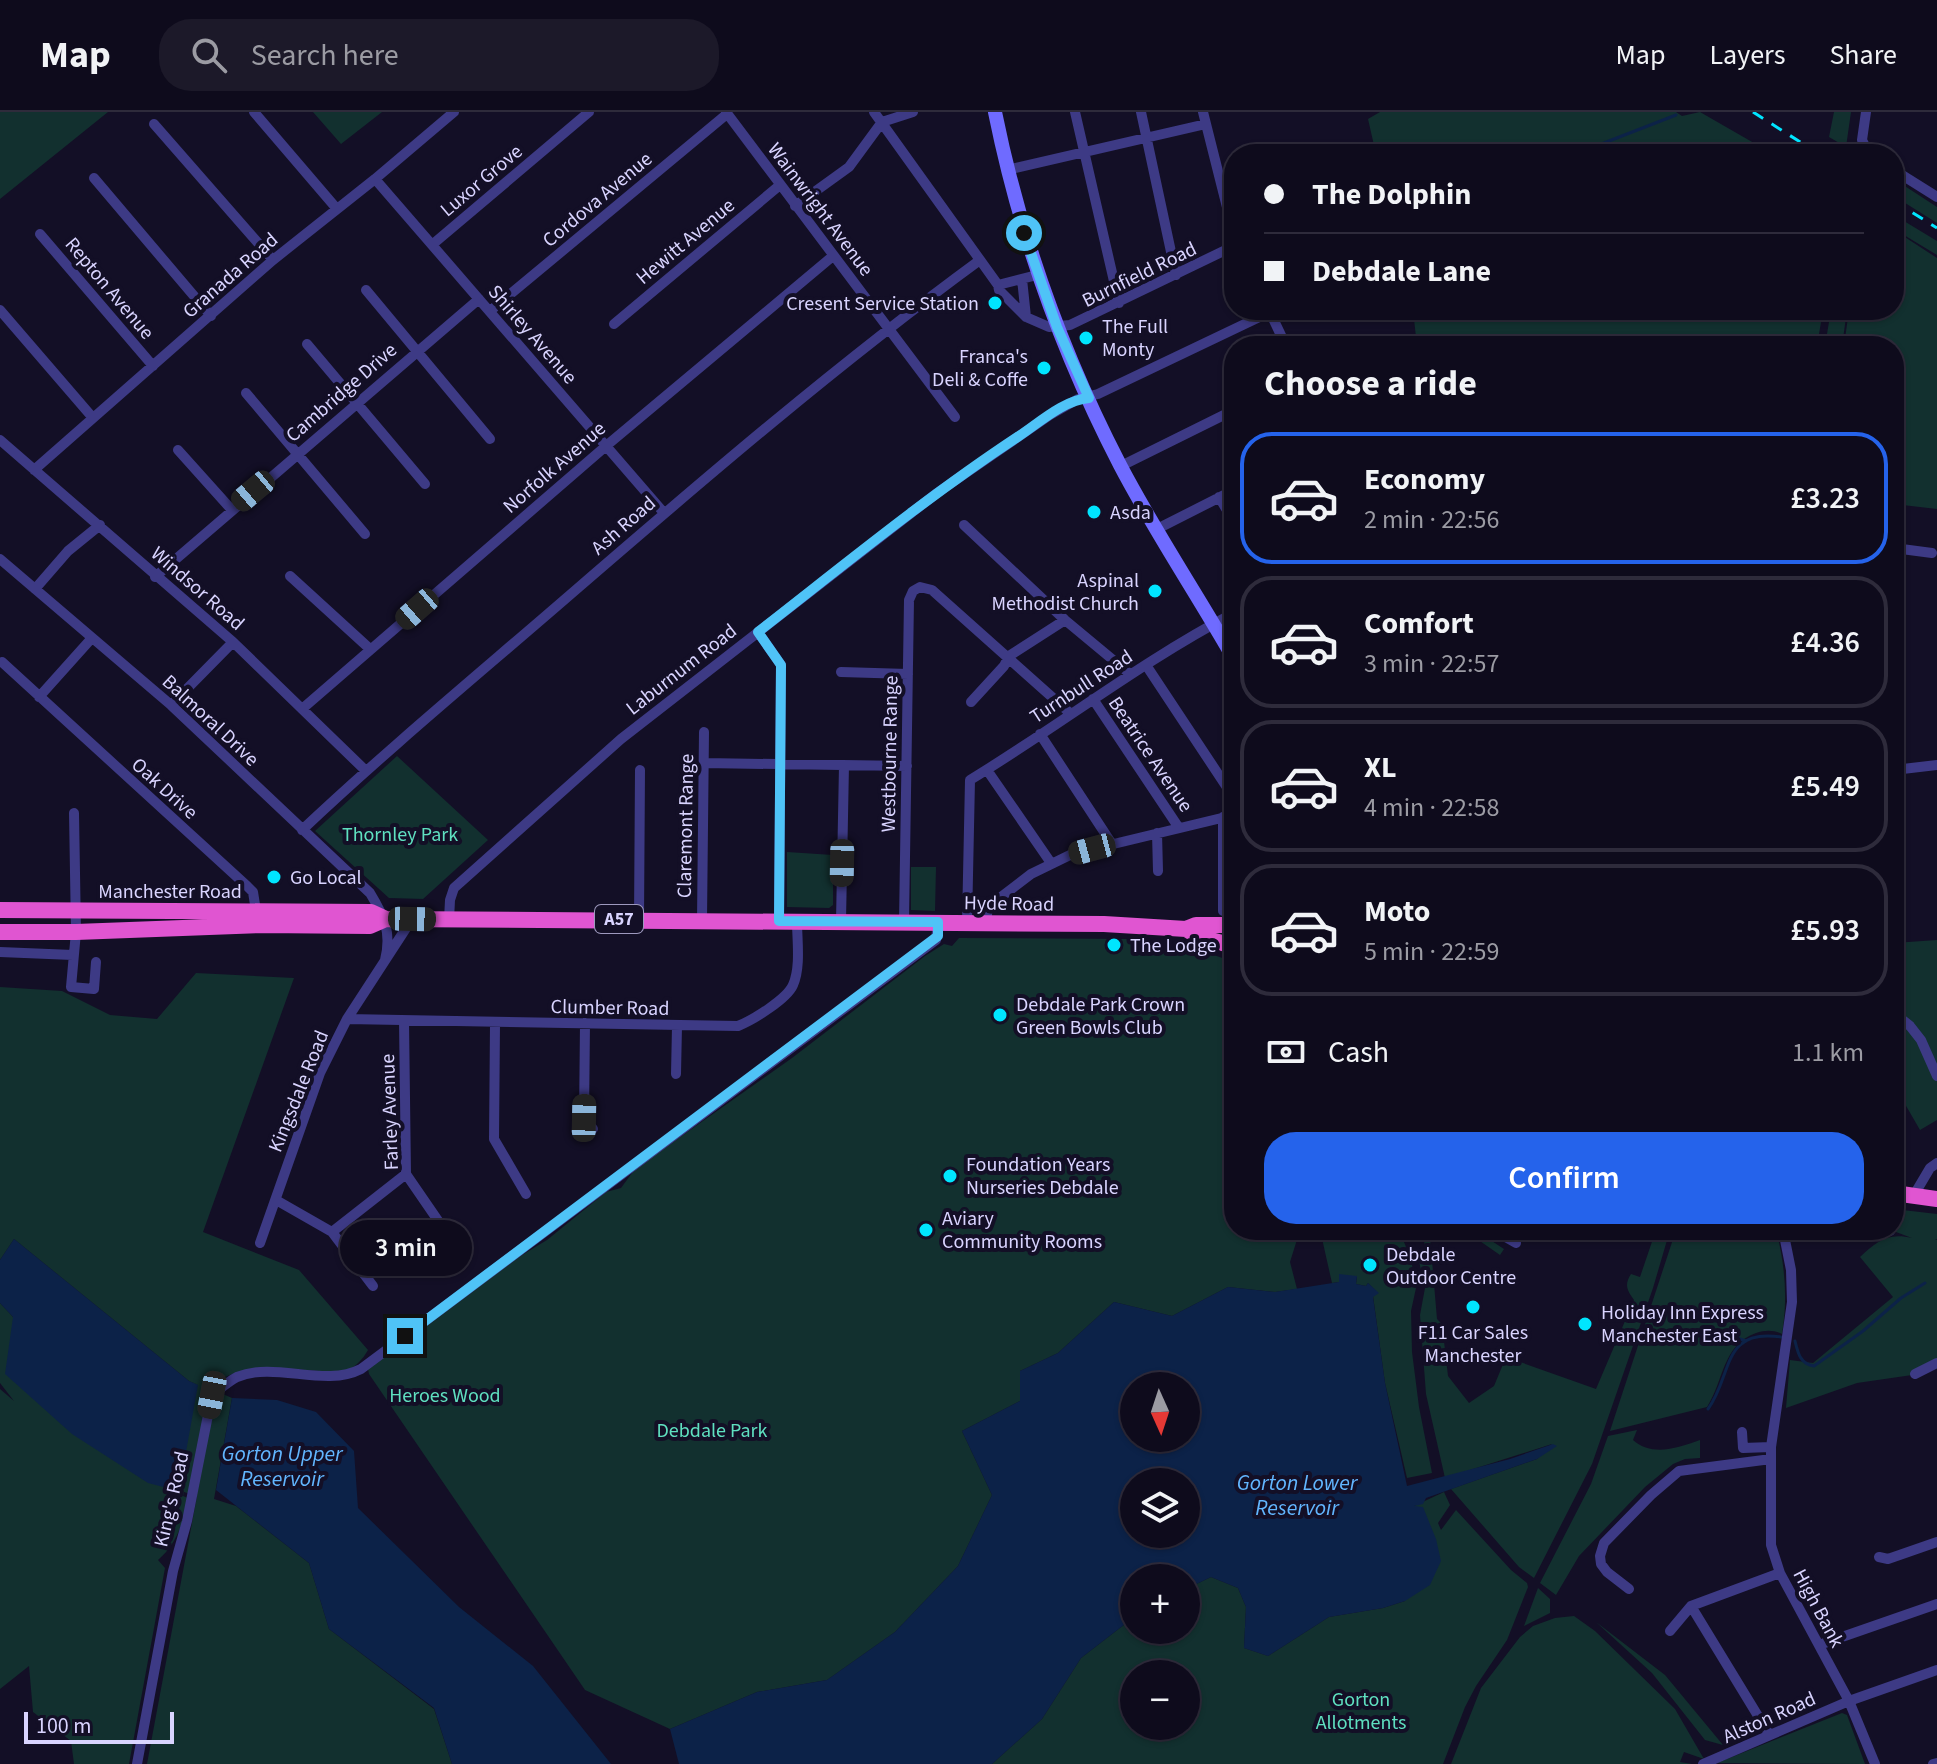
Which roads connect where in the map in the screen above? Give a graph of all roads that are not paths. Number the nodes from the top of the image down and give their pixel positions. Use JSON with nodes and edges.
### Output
{"nodes":[{"id":1,"x":254,"y":112,"type":"edge"},
{"id":2,"x":454,"y":112,"type":"edge"},
{"id":3,"x":589,"y":112,"type":"edge"},
{"id":4,"x":874,"y":112,"type":"edge"},
{"id":5,"x":913,"y":112,"type":"edge"},
{"id":6,"x":995,"y":112,"type":"edge"},
{"id":7,"x":1075,"y":112,"type":"edge"},
{"id":8,"x":1141,"y":112,"type":"edge"},
{"id":9,"x":1203,"y":112,"type":"edge"},
{"id":10,"x":1866,"y":112,"type":"edge"},
{"id":11,"x":726,"y":113,"type":"edge"},
{"id":12,"x":882,"y":122,"type":"junction"},
{"id":13,"x":154,"y":124,"type":"dead end"},
{"id":14,"x":1206,"y":124,"type":"junction"},
{"id":15,"x":1147,"y":137,"type":"junction"},
{"id":16,"x":1864,"y":144,"type":"edge"},
{"id":17,"x":1084,"y":151,"type":"junction"},
{"id":18,"x":1007,"y":170,"type":"junction"},
{"id":19,"x":1904,"y":176,"type":"edge"},
{"id":20,"x":94,"y":178,"type":"dead end"},
{"id":21,"x":375,"y":179,"type":"junction"},
{"id":22,"x":780,"y":185,"type":"junction"},
{"id":23,"x":1224,"y":195,"type":"edge"},
{"id":24,"x":1937,"y":197,"type":"edge"},
{"id":25,"x":795,"y":206,"type":"junction"},
{"id":26,"x":337,"y":209,"type":"junction"},
{"id":27,"x":40,"y":234,"type":"dead end"},
{"id":28,"x":433,"y":244,"type":"junction"},
{"id":29,"x":1224,"y":251,"type":"edge"},
{"id":30,"x":833,"y":256,"type":"junction"},
{"id":31,"x":273,"y":260,"type":"junction"},
{"id":32,"x":980,"y":260,"type":"junction"},
{"id":33,"x":1176,"y":275,"type":"junction"},
{"id":34,"x":1030,"y":277,"type":"junction"},
{"id":35,"x":998,"y":285,"type":"junction"},
{"id":36,"x":366,"y":290,"type":"dead end"},
{"id":37,"x":479,"y":299,"type":"junction"},
{"id":38,"x":1119,"y":303,"type":"junction"},
{"id":39,"x":0,"y":310,"type":"edge"},
{"id":40,"x":490,"y":311,"type":"junction"},
{"id":41,"x":211,"y":316,"type":"junction"},
{"id":42,"x":1026,"y":317,"type":"junction"},
{"id":43,"x":1250,"y":320,"type":"edge"},
{"id":44,"x":614,"y":324,"type":"dead end"},
{"id":45,"x":1057,"y":327,"type":"junction"},
{"id":46,"x":887,"y":328,"type":"junction"},
{"id":47,"x":307,"y":344,"type":"dead end"},
{"id":48,"x":416,"y":352,"type":"junction"},
{"id":49,"x":153,"y":366,"type":"junction"},
{"id":50,"x":246,"y":393,"type":"dead end"},
{"id":51,"x":1089,"y":398,"type":"junction"},
{"id":52,"x":357,"y":403,"type":"junction"},
{"id":53,"x":1224,"y":415,"type":"edge"},
{"id":54,"x":955,"y":417,"type":"dead end"},
{"id":55,"x":93,"y":418,"type":"junction"},
{"id":56,"x":490,"y":439,"type":"dead end"},
{"id":57,"x":0,"y":440,"type":"edge"},
{"id":58,"x":606,"y":446,"type":"junction"},
{"id":59,"x":178,"y":450,"type":"dead end"},
{"id":60,"x":297,"y":454,"type":"junction"},
{"id":61,"x":1121,"y":466,"type":"junction"},
{"id":62,"x":34,"y":470,"type":"junction"},
{"id":63,"x":425,"y":484,"type":"dead end"},
{"id":64,"x":1224,"y":495,"type":"edge"},
{"id":65,"x":1219,"y":497,"type":"junction"},
{"id":66,"x":1224,"y":505,"type":"edge"},
{"id":67,"x":231,"y":509,"type":"junction"},
{"id":68,"x":664,"y":513,"type":"junction"},
{"id":69,"x":100,"y":525,"type":"junction"},
{"id":70,"x":964,"y":525,"type":"dead end"},
{"id":71,"x":1157,"y":529,"type":"junction"},
{"id":72,"x":365,"y":534,"type":"dead end"},
{"id":73,"x":1904,"y":549,"type":"edge"},
{"id":74,"x":1932,"y":553,"type":"dead end"},
{"id":75,"x":0,"y":559,"type":"edge"},
{"id":76,"x":290,"y":576,"type":"dead end"},
{"id":77,"x":155,"y":577,"type":"junction"},
{"id":78,"x":35,"y":589,"type":"junction"},
{"id":79,"x":1224,"y":618,"type":"edge"},
{"id":80,"x":1065,"y":620,"type":"junction"},
{"id":81,"x":1214,"y":623,"type":"junction"},
{"id":82,"x":758,"y":632,"type":"junction"},
{"id":83,"x":91,"y":639,"type":"junction"},
{"id":84,"x":1224,"y":641,"type":"edge"},
{"id":85,"x":233,"y":642,"type":"junction"},
{"id":86,"x":370,"y":649,"type":"junction"},
{"id":87,"x":1009,"y":656,"type":"junction"},
{"id":88,"x":2,"y":662,"type":"dead end"},
{"id":89,"x":1146,"y":665,"type":"junction"},
{"id":90,"x":841,"y":672,"type":"dead end"},
{"id":91,"x":908,"y":674,"type":"junction"},
{"id":92,"x":1130,"y":674,"type":"junction"},
{"id":93,"x":39,"y":697,"type":"junction"},
{"id":94,"x":1093,"y":699,"type":"junction"},
{"id":95,"x":971,"y":702,"type":"dead end"},
{"id":96,"x":171,"y":705,"type":"junction"},
{"id":97,"x":302,"y":709,"type":"junction"},
{"id":98,"x":1071,"y":714,"type":"junction"},
{"id":99,"x":704,"y":732,"type":"dead end"},
{"id":100,"x":1040,"y":734,"type":"junction"},
{"id":101,"x":704,"y":763,"type":"junction"},
{"id":102,"x":780,"y":764,"type":"junction"},
{"id":103,"x":844,"y":765,"type":"junction"},
{"id":104,"x":1937,"y":765,"type":"edge"},
{"id":105,"x":907,"y":766,"type":"junction"},
{"id":106,"x":1904,"y":769,"type":"edge"},
{"id":107,"x":640,"y":770,"type":"dead end"},
{"id":108,"x":987,"y":770,"type":"junction"},
{"id":109,"x":366,"y":771,"type":"junction"},
{"id":110,"x":1224,"y":783,"type":"edge"},
{"id":111,"x":74,"y":813,"type":"dead end"},
{"id":112,"x":1224,"y":817,"type":"edge"},
{"id":113,"x":1179,"y":828,"type":"junction"},
{"id":114,"x":302,"y":830,"type":"junction"},
{"id":115,"x":1157,"y":833,"type":"junction"},
{"id":116,"x":1112,"y":844,"type":"junction"},
{"id":117,"x":1051,"y":863,"type":"junction"},
{"id":118,"x":1158,"y":871,"type":"dead end"},
{"id":119,"x":1224,"y":895,"type":"edge"},
{"id":120,"x":0,"y":910,"type":"edge"},
{"id":121,"x":256,"y":911,"type":"junction"},
{"id":122,"x":1223,"y":911,"type":"dead end"},
{"id":123,"x":76,"y":912,"type":"junction"},
{"id":124,"x":386,"y":919,"type":"junction"},
{"id":125,"x":412,"y":919,"type":"junction"},
{"id":126,"x":639,"y":919,"type":"junction"},
{"id":127,"x":449,"y":920,"type":"junction"},
{"id":128,"x":702,"y":920,"type":"junction"},
{"id":129,"x":779,"y":921,"type":"junction"},
{"id":130,"x":797,"y":921,"type":"junction"},
{"id":131,"x":841,"y":921,"type":"junction"},
{"id":132,"x":904,"y":922,"type":"junction"},
{"id":133,"x":938,"y":922,"type":"junction"},
{"id":134,"x":967,"y":923,"type":"junction"},
{"id":135,"x":986,"y":923,"type":"junction"},
{"id":136,"x":1224,"y":925,"type":"edge"},
{"id":137,"x":1186,"y":929,"type":"junction"},
{"id":138,"x":0,"y":932,"type":"edge"},
{"id":139,"x":76,"y":932,"type":"junction"},
{"id":140,"x":1224,"y":943,"type":"edge"},
{"id":141,"x":0,"y":952,"type":"edge"},
{"id":142,"x":73,"y":955,"type":"junction"},
{"id":143,"x":385,"y":960,"type":"junction"},
{"id":144,"x":96,"y":962,"type":"dead end"},
{"id":145,"x":347,"y":1019,"type":"junction"},
{"id":146,"x":404,"y":1021,"type":"junction"},
{"id":147,"x":1904,"y":1021,"type":"edge"},
{"id":148,"x":585,"y":1023,"type":"junction"},
{"id":149,"x":495,"y":1024,"type":"junction"},
{"id":150,"x":677,"y":1026,"type":"junction"},
{"id":151,"x":676,"y":1074,"type":"dead end"},
{"id":152,"x":1937,"y":1076,"type":"edge"},
{"id":153,"x":593,"y":1129,"type":"dead end"},
{"id":154,"x":1937,"y":1163,"type":"edge"},
{"id":155,"x":406,"y":1174,"type":"junction"},
{"id":156,"x":526,"y":1194,"type":"dead end"},
{"id":157,"x":1904,"y":1194,"type":"edge"},
{"id":158,"x":1914,"y":1195,"type":"junction"},
{"id":159,"x":1937,"y":1199,"type":"edge"},
{"id":160,"x":276,"y":1200,"type":"junction"},
{"id":161,"x":332,"y":1232,"type":"junction"},
{"id":162,"x":450,"y":1238,"type":"dead end"},
{"id":163,"x":1511,"y":1240,"type":"edge"},
{"id":164,"x":1785,"y":1240,"type":"edge"},
{"id":165,"x":260,"y":1243,"type":"dead end"},
{"id":166,"x":1516,"y":1243,"type":"dead end"},
{"id":167,"x":373,"y":1286,"type":"dead end"},
{"id":168,"x":1937,"y":1363,"type":"edge"},
{"id":169,"x":1915,"y":1374,"type":"dead end"},
{"id":170,"x":1742,"y":1432,"type":"dead end"},
{"id":171,"x":1771,"y":1447,"type":"junction"},
{"id":172,"x":1771,"y":1459,"type":"junction"},
{"id":173,"x":1936,"y":1544,"type":"edge"},
{"id":174,"x":1879,"y":1557,"type":"dead end"},
{"id":175,"x":1780,"y":1573,"type":"junction"},
{"id":176,"x":1629,"y":1589,"type":"dead end"},
{"id":177,"x":1937,"y":1604,"type":"edge"},
{"id":178,"x":1691,"y":1606,"type":"junction"},
{"id":179,"x":1670,"y":1631,"type":"dead end"},
{"id":180,"x":1819,"y":1645,"type":"junction"},
{"id":181,"x":1937,"y":1670,"type":"edge"},
{"id":182,"x":1849,"y":1701,"type":"junction"},
{"id":183,"x":1769,"y":1734,"type":"junction"},
{"id":184,"x":137,"y":1764,"type":"edge"},
{"id":185,"x":1703,"y":1764,"type":"edge"},
{"id":186,"x":1875,"y":1764,"type":"edge"}],
"edges":[{"from":1,"to":26,"type":"street"},
{"from":2,"to":21,"type":"street","name":"Granada Road"},
{"from":3,"to":28,"type":"street","name":"Luxor Grove"},
{"from":4,"to":12,"type":"street"},
{"from":5,"to":12,"type":"street"},
{"from":6,"to":18,"type":"main road"},
{"from":7,"to":17,"type":"street"},
{"from":8,"to":15,"type":"street"},
{"from":9,"to":14,"type":"street"},
{"from":10,"to":16,"type":"street"},
{"from":11,"to":22,"type":"street","name":"Wainwright Avenue"},
{"from":11,"to":40,"type":"street","name":"Cordova Avenue"},
{"from":12,"to":25,"type":"street"},
{"from":12,"to":32,"type":"street"},
{"from":13,"to":31,"type":"street"},
{"from":14,"to":15,"type":"street"},
{"from":14,"to":23,"type":"street"},
{"from":15,"to":17,"type":"street"},
{"from":15,"to":33,"type":"street"},
{"from":17,"to":18,"type":"street"},
{"from":17,"to":38,"type":"street"},
{"from":18,"to":34,"type":"main road"},
{"from":19,"to":24,"type":"street"},
{"from":20,"to":41,"type":"street"},
{"from":21,"to":26,"type":"street","name":"Granada Road"},
{"from":21,"to":28,"type":"street","name":"Shirley Avenue"},
{"from":22,"to":25,"type":"street","name":"Wainwright Avenue"},
{"from":22,"to":44,"type":"street","name":"Hewitt Avenue"},
{"from":25,"to":30,"type":"street","name":"Wainwright Avenue"},
{"from":26,"to":31,"type":"street","name":"Granada Road"},
{"from":27,"to":49,"type":"street","name":"Repton Avenue"},
{"from":28,"to":37,"type":"street","name":"Shirley Avenue"},
{"from":29,"to":33,"type":"street","name":"Burnfield Road"},
{"from":30,"to":46,"type":"street","name":"Wainwright Avenue"},
{"from":30,"to":58,"type":"street","name":"Norfolk Avenue"},
{"from":31,"to":41,"type":"street","name":"Granada Road"},
{"from":32,"to":35,"type":"street"},
{"from":32,"to":46,"type":"street","name":"Ash Road"},
{"from":33,"to":38,"type":"street","name":"Burnfield Road"},
{"from":34,"to":35,"type":"street"},
{"from":34,"to":42,"type":"street"},
{"from":34,"to":45,"type":"main road"},
{"from":35,"to":42,"type":"street"},
{"from":36,"to":48,"type":"street"},
{"from":37,"to":40,"type":"street","name":"Shirley Avenue"},
{"from":37,"to":48,"type":"street","name":"Cambridge Drive"},
{"from":38,"to":45,"type":"street","name":"Burnfield Road"},
{"from":39,"to":55,"type":"street"},
{"from":40,"to":58,"type":"street","name":"Shirley Avenue"},
{"from":41,"to":49,"type":"street","name":"Granada Road"},
{"from":42,"to":45,"type":"street"},
{"from":43,"to":51,"type":"street","name":"Laburnum Road"},
{"from":45,"to":51,"type":"main road"},
{"from":46,"to":54,"type":"street","name":"Wainwright Avenue"},
{"from":46,"to":68,"type":"street","name":"Ash Road"},
{"from":47,"to":52,"type":"street"},
{"from":48,"to":52,"type":"street","name":"Cambridge Drive"},
{"from":48,"to":56,"type":"street"},
{"from":49,"to":55,"type":"street","name":"Granada Road"},
{"from":50,"to":60,"type":"street"},
{"from":51,"to":61,"type":"main road"},
{"from":51,"to":82,"type":"street","name":"Laburnum Road"},
{"from":52,"to":60,"type":"street","name":"Cambridge Drive"},
{"from":52,"to":63,"type":"street"},
{"from":53,"to":61,"type":"street"},
{"from":55,"to":62,"type":"street","name":"Granada Road"},
{"from":57,"to":62,"type":"street","name":"Windsor Road"},
{"from":58,"to":68,"type":"street","name":"Shirley Avenue"},
{"from":58,"to":86,"type":"street","name":"Norfolk Avenue"},
{"from":59,"to":67,"type":"street"},
{"from":60,"to":67,"type":"street","name":"Cambridge Drive"},
{"from":60,"to":72,"type":"street"},
{"from":61,"to":71,"type":"main road"},
{"from":62,"to":69,"type":"street","name":"Windsor Road"},
{"from":64,"to":65,"type":"street"},
{"from":65,"to":66,"type":"street"},
{"from":65,"to":71,"type":"street"},
{"from":67,"to":77,"type":"street","name":"Cambridge Drive"},
{"from":68,"to":109,"type":"street","name":"Ash Road"},
{"from":69,"to":77,"type":"street","name":"Windsor Road"},
{"from":69,"to":78,"type":"street"},
{"from":70,"to":80,"type":"street"},
{"from":71,"to":81,"type":"main road"},
{"from":73,"to":74,"type":"street"},
{"from":75,"to":78,"type":"street","name":"Balmoral Drive"},
{"from":76,"to":86,"type":"street"},
{"from":77,"to":85,"type":"street","name":"Windsor Road"},
{"from":78,"to":83,"type":"street","name":"Balmoral Drive"},
{"from":79,"to":81,"type":"street","name":"Turnbull Road"},
{"from":80,"to":87,"type":"street"},
{"from":80,"to":92,"type":"street"},
{"from":81,"to":84,"type":"main road"},
{"from":81,"to":89,"type":"street","name":"Turnbull Road"},
{"from":82,"to":102,"type":"street"},
{"from":82,"to":127,"type":"street","name":"Laburnum Road"},
{"from":83,"to":93,"type":"street"},
{"from":83,"to":96,"type":"street","name":"Balmoral Drive"},
{"from":85,"to":96,"type":"street"},
{"from":85,"to":97,"type":"street","name":"Windsor Road"},
{"from":86,"to":97,"type":"street","name":"Norfolk Avenue"},
{"from":87,"to":91,"type":"street","name":"Westbourne Range"},
{"from":87,"to":95,"type":"street"},
{"from":87,"to":98,"type":"street"},
{"from":88,"to":93,"type":"street","name":"Oak Drive"},
{"from":89,"to":92,"type":"street","name":"Turnbull Road"},
{"from":89,"to":110,"type":"street"},
{"from":90,"to":91,"type":"street"},
{"from":91,"to":105,"type":"street","name":"Westbourne Range"},
{"from":92,"to":94,"type":"street","name":"Turnbull Road"},
{"from":93,"to":121,"type":"street","name":"Oak Drive"},
{"from":94,"to":98,"type":"street","name":"Turnbull Road"},
{"from":94,"to":113,"type":"street","name":"Beatrice Avenue"},
{"from":96,"to":114,"type":"street","name":"Balmoral Drive"},
{"from":97,"to":109,"type":"street","name":"Windsor Road"},
{"from":98,"to":100,"type":"street","name":"Turnbull Road"},
{"from":99,"to":101,"type":"street","name":"Claremont Range"},
{"from":100,"to":108,"type":"street","name":"Turnbull Road"},
{"from":100,"to":116,"type":"street"},
{"from":101,"to":102,"type":"street"},
{"from":101,"to":128,"type":"street","name":"Claremont Range"},
{"from":102,"to":103,"type":"street"},
{"from":102,"to":129,"type":"street"},
{"from":103,"to":105,"type":"street"},
{"from":103,"to":131,"type":"street"},
{"from":104,"to":106,"type":"street"},
{"from":105,"to":132,"type":"street","name":"Westbourne Range"},
{"from":107,"to":126,"type":"street"},
{"from":108,"to":117,"type":"street"},
{"from":108,"to":134,"type":"street","name":"Turnbull Road"},
{"from":109,"to":114,"type":"street","name":"Ash Road"},
{"from":111,"to":123,"type":"street"},
{"from":112,"to":113,"type":"street"},
{"from":113,"to":115,"type":"street"},
{"from":114,"to":124,"type":"street","name":"Balmoral Drive"},
{"from":115,"to":116,"type":"street"},
{"from":115,"to":118,"type":"street"},
{"from":116,"to":117,"type":"street"},
{"from":117,"to":135,"type":"street"},
{"from":119,"to":122,"type":"street"},
{"from":120,"to":123,"type":"highway","name":"Manchester Road","number":"A57"},
{"from":121,"to":123,"type":"highway","name":"Manchester Road","number":"A57"},
{"from":121,"to":124,"type":"highway","name":"Manchester Road","number":"A57"},
{"from":123,"to":139,"type":"street"},
{"from":124,"to":125,"type":"highway","name":"Manchester Road","number":"A57"},
{"from":124,"to":139,"type":"highway","name":"Manchester Road","number":"A57"},
{"from":124,"to":143,"type":"street"},
{"from":125,"to":127,"type":"highway","name":"Manchester Road","number":"A57"},
{"from":125,"to":143,"type":"street","name":"Kingsdale Road"},
{"from":126,"to":127,"type":"highway","name":"Hyde Road","number":"A57"},
{"from":126,"to":128,"type":"highway","name":"Hyde Road","number":"A57"},
{"from":128,"to":129,"type":"highway","name":"Hyde Road","number":"A57"},
{"from":129,"to":130,"type":"highway","name":"Hyde Road","number":"A57"},
{"from":130,"to":131,"type":"highway","name":"Hyde Road","number":"A57"},
{"from":130,"to":150,"type":"street","name":"Clumber Road"},
{"from":131,"to":132,"type":"highway","name":"Hyde Road","number":"A57"},
{"from":132,"to":133,"type":"highway","name":"Hyde Road","number":"A57"},
{"from":133,"to":134,"type":"highway","name":"Hyde Road","number":"A57"},
{"from":133,"to":184,"type":"street","name":"King's Road"},
{"from":134,"to":135,"type":"highway","name":"Hyde Road","number":"A57"},
{"from":135,"to":137,"type":"highway","name":"Hyde Road","number":"A57"},
{"from":136,"to":137,"type":"highway","name":"Hyde Road","number":"A57"},
{"from":137,"to":140,"type":"highway","name":"Hyde Road","number":"A57"},
{"from":138,"to":139,"type":"highway","name":"Manchester Road","number":"A57"},
{"from":139,"to":142,"type":"street"},
{"from":141,"to":142,"type":"street"},
{"from":142,"to":144,"type":"street"},
{"from":143,"to":145,"type":"street","name":"Kingsdale Road"},
{"from":145,"to":146,"type":"street","name":"Clumber Road"},
{"from":145,"to":160,"type":"street","name":"Kingsdale Road"},
{"from":146,"to":149,"type":"street","name":"Clumber Road"},
{"from":146,"to":155,"type":"street","name":"Farley Avenue"},
{"from":147,"to":152,"type":"street"},
{"from":148,"to":149,"type":"street","name":"Clumber Road"},
{"from":148,"to":150,"type":"street","name":"Clumber Road"},
{"from":148,"to":153,"type":"street"},
{"from":149,"to":156,"type":"street"},
{"from":150,"to":151,"type":"street"},
{"from":154,"to":158,"type":"street"},
{"from":155,"to":161,"type":"street"},
{"from":155,"to":162,"type":"street","name":"Farley Avenue"},
{"from":157,"to":158,"type":"highway"},
{"from":158,"to":159,"type":"highway"},
{"from":160,"to":161,"type":"street"},
{"from":160,"to":165,"type":"street","name":"Kingsdale Road"},
{"from":161,"to":167,"type":"street"},
{"from":163,"to":166,"type":"street"},
{"from":164,"to":171,"type":"street","name":"High Bank"},
{"from":168,"to":169,"type":"street"},
{"from":170,"to":171,"type":"street"},
{"from":171,"to":172,"type":"street","name":"High Bank"},
{"from":172,"to":175,"type":"street","name":"High Bank"},
{"from":172,"to":176,"type":"street"},
{"from":173,"to":174,"type":"street"},
{"from":175,"to":178,"type":"street"},
{"from":175,"to":180,"type":"street","name":"High Bank"},
{"from":177,"to":180,"type":"street"},
{"from":178,"to":179,"type":"street"},
{"from":178,"to":183,"type":"street"},
{"from":180,"to":182,"type":"street","name":"High Bank"},
{"from":181,"to":182,"type":"street","name":"Alston Road"},
{"from":182,"to":183,"type":"street","name":"Alston Road"},
{"from":182,"to":186,"type":"street","name":"High Bank"},
{"from":183,"to":185,"type":"street","name":"Alston Road"}]}
